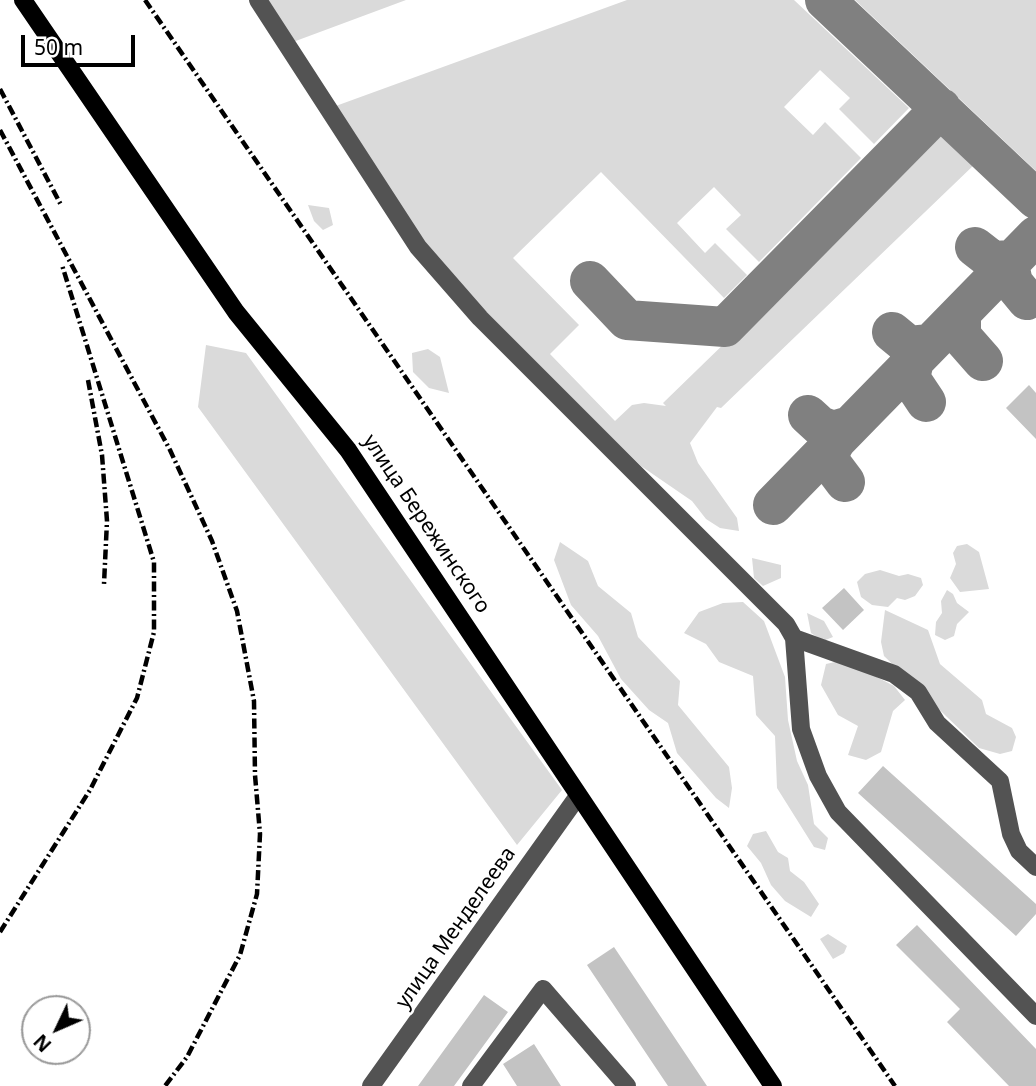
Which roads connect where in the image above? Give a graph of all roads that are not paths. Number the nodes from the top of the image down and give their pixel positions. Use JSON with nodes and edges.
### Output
{"nodes":[{"id":1,"x":23,"y":0,"type":"edge"},
{"id":2,"x":258,"y":0,"type":"edge"},
{"id":3,"x":794,"y":638,"type":"junction"},
{"id":4,"x":578,"y":796,"type":"junction"},
{"id":5,"x":1036,"y":867,"type":"edge"},
{"id":6,"x":1036,"y":1016,"type":"edge"},
{"id":7,"x":478,"y":1083,"type":"edge"},
{"id":8,"x":371,"y":1086,"type":"edge"},
{"id":9,"x":627,"y":1086,"type":"edge"},
{"id":10,"x":773,"y":1086,"type":"edge"}],
"edges":[{"from":1,"to":4,"type":"main road","name":"улица Бережинского"},
{"from":2,"to":3,"type":"street"},
{"from":3,"to":5,"type":"street"},
{"from":3,"to":6,"type":"street"},
{"from":4,"to":8,"type":"street","name":"улица Менделеева"},
{"from":4,"to":10,"type":"main road","name":"улица Бережинского"},
{"from":7,"to":9,"type":"street"}]}
